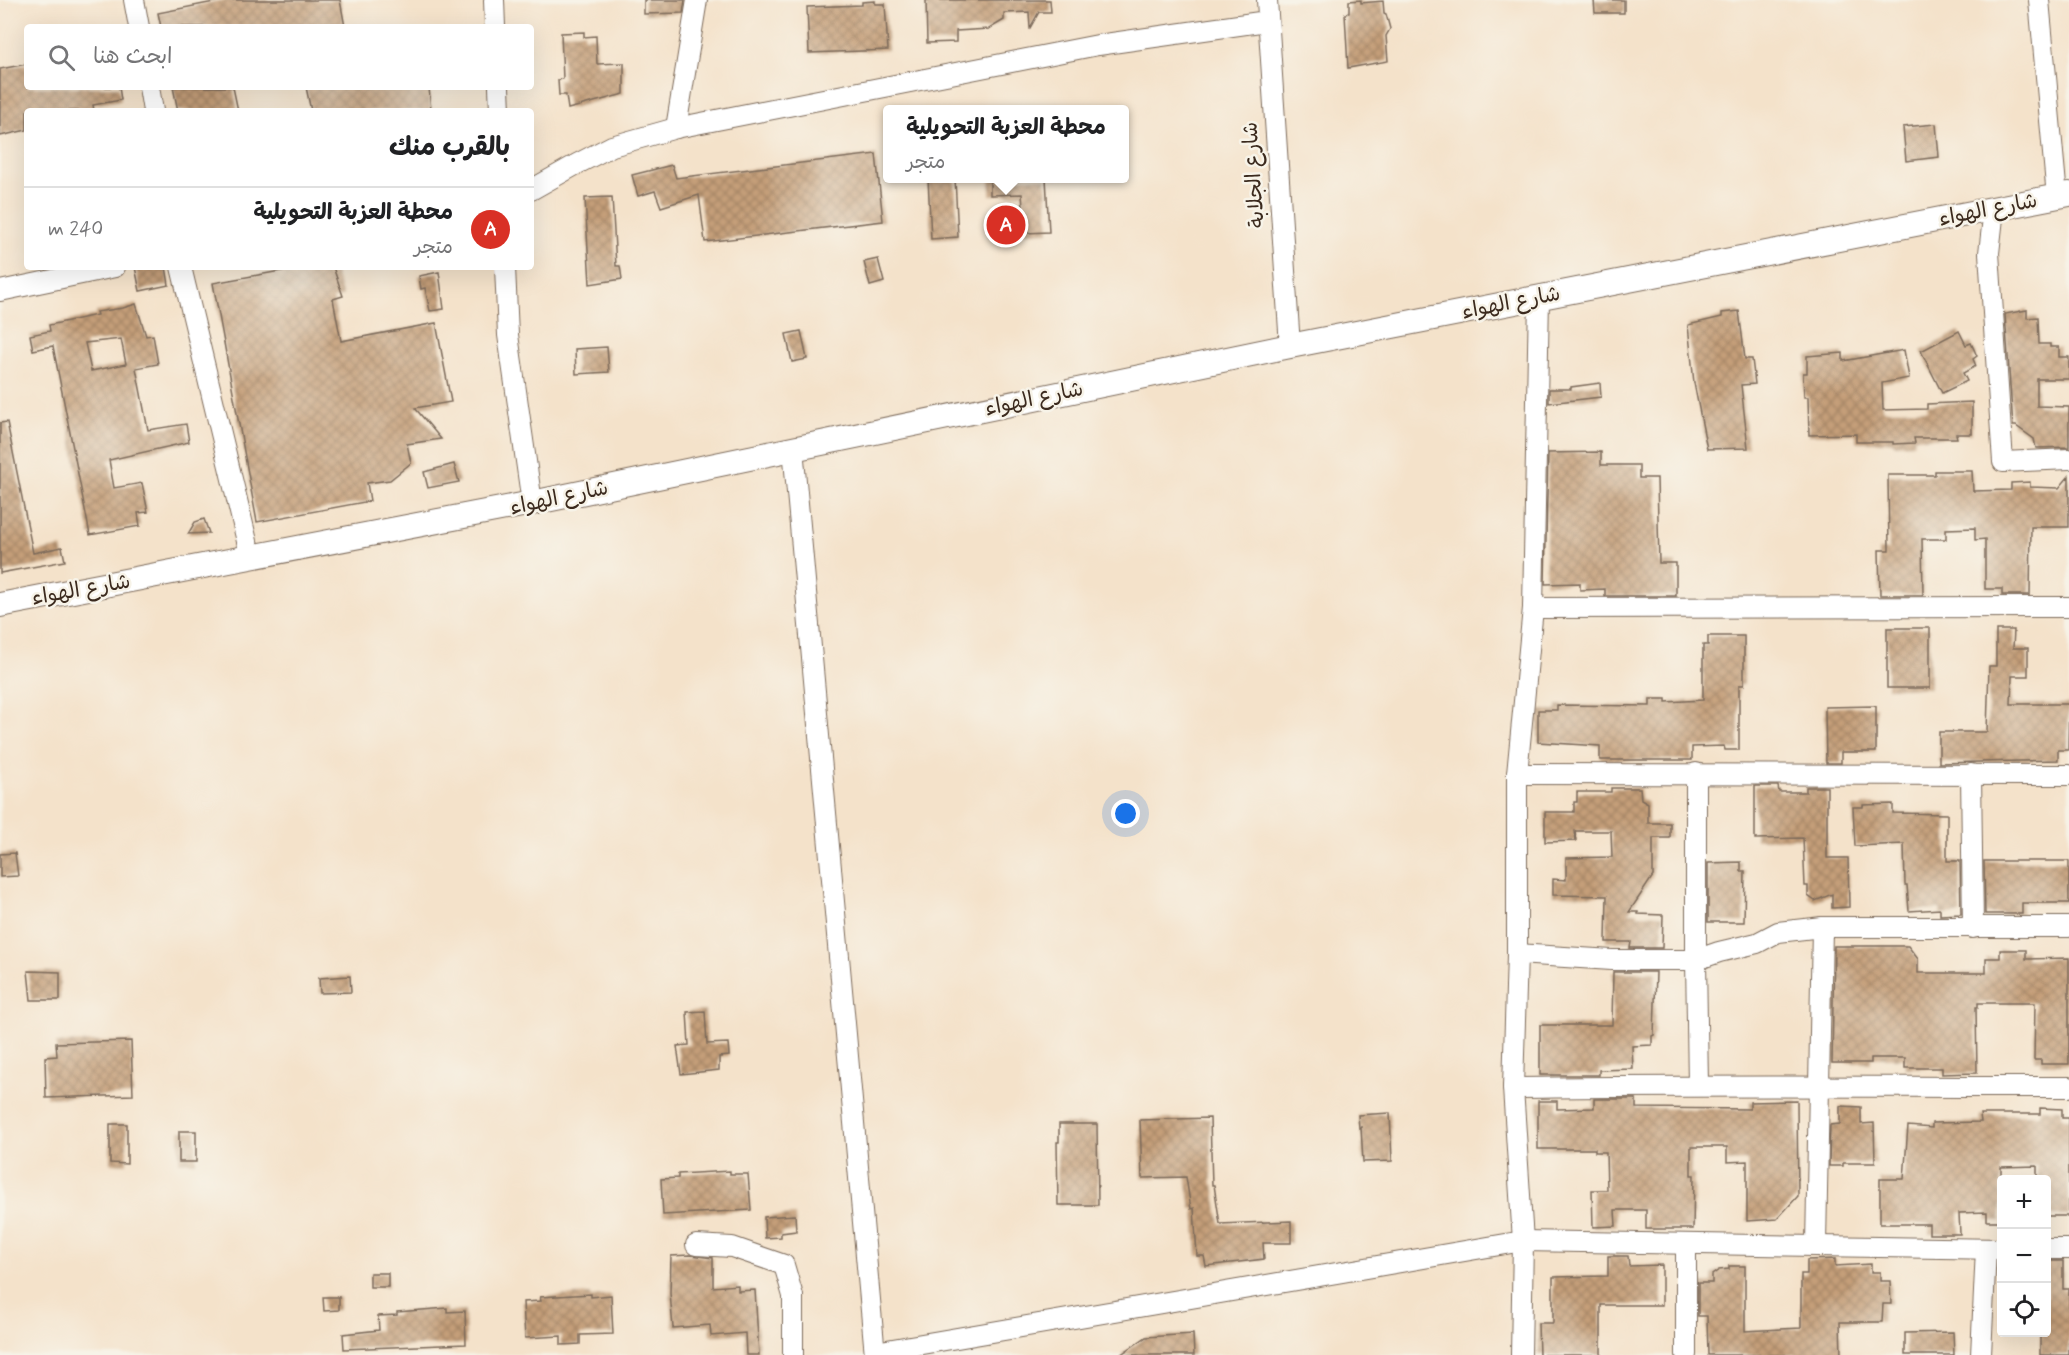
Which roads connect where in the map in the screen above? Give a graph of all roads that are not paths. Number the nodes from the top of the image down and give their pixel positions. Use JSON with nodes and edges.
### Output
{"nodes":[{"id":1,"x":134,"y":0,"type":"edge"},
{"id":2,"x":494,"y":0,"type":"edge"},
{"id":3,"x":697,"y":0,"type":"edge"},
{"id":4,"x":1267,"y":0,"type":"edge"},
{"id":5,"x":2039,"y":0,"type":"edge"},
{"id":6,"x":1267,"y":21,"type":"junction"},
{"id":7,"x":138,"y":24,"type":"edge"},
{"id":8,"x":495,"y":24,"type":"edge"},
{"id":9,"x":150,"y":90,"type":"edge"},
{"id":10,"x":499,"y":90,"type":"edge"},
{"id":11,"x":152,"y":108,"type":"edge"},
{"id":12,"x":500,"y":108,"type":"edge"},
{"id":13,"x":676,"y":128,"type":"junction"},
{"id":14,"x":534,"y":188,"type":"edge"},
{"id":15,"x":2063,"y":195,"type":"edge"},
{"id":16,"x":1994,"y":209,"type":"junction"},
{"id":17,"x":101,"y":270,"type":"edge"},
{"id":18,"x":186,"y":270,"type":"edge"},
{"id":19,"x":505,"y":270,"type":"edge"},
{"id":20,"x":0,"y":291,"type":"edge"},
{"id":21,"x":1539,"y":297,"type":"junction"},
{"id":22,"x":1290,"y":346,"type":"junction"},
{"id":23,"x":793,"y":448,"type":"junction"},
{"id":24,"x":2069,"y":459,"type":"edge"},
{"id":25,"x":532,"y":503,"type":"junction"},
{"id":26,"x":251,"y":558,"type":"junction"},
{"id":27,"x":0,"y":605,"type":"edge"},
{"id":28,"x":2069,"y":607,"type":"edge"},
{"id":29,"x":1533,"y":608,"type":"junction"},
{"id":30,"x":1696,"y":773,"type":"junction"},
{"id":31,"x":1517,"y":774,"type":"junction"},
{"id":32,"x":1971,"y":774,"type":"junction"},
{"id":33,"x":2069,"y":775,"type":"edge"},
{"id":34,"x":1822,"y":927,"type":"junction"},
{"id":35,"x":2069,"y":927,"type":"edge"},
{"id":36,"x":1973,"y":928,"type":"junction"},
{"id":37,"x":1517,"y":954,"type":"junction"},
{"id":38,"x":1696,"y":960,"type":"junction"},
{"id":39,"x":1698,"y":1085,"type":"junction"},
{"id":40,"x":1819,"y":1087,"type":"junction"},
{"id":41,"x":2069,"y":1087,"type":"edge"},
{"id":42,"x":1513,"y":1088,"type":"junction"},
{"id":43,"x":1523,"y":1241,"type":"junction"},
{"id":44,"x":696,"y":1245,"type":"dead end"},
{"id":45,"x":1686,"y":1245,"type":"junction"},
{"id":46,"x":1816,"y":1245,"type":"junction"},
{"id":47,"x":1994,"y":1249,"type":"edge"},
{"id":48,"x":2051,"y":1249,"type":"edge"},
{"id":49,"x":2069,"y":1249,"type":"edge"},
{"id":50,"x":875,"y":1354,"type":"edge"},
{"id":51,"x":793,"y":1355,"type":"edge"},
{"id":52,"x":1521,"y":1355,"type":"edge"},
{"id":53,"x":1686,"y":1355,"type":"edge"},
{"id":54,"x":1981,"y":1355,"type":"edge"}],
"edges":[{"from":1,"to":7,"type":"street"},
{"from":2,"to":8,"type":"street"},
{"from":3,"to":13,"type":"street"},
{"from":4,"to":6,"type":"street","name":"شارع الجلابة"},
{"from":5,"to":15,"type":"street"},
{"from":6,"to":13,"type":"street"},
{"from":6,"to":22,"type":"street","name":"شارع الجلابة"},
{"from":9,"to":11,"type":"street"},
{"from":10,"to":12,"type":"street"},
{"from":13,"to":14,"type":"street"},
{"from":15,"to":16,"type":"street","name":"شارع الهواء"},
{"from":16,"to":21,"type":"street","name":"شارع الهواء"},
{"from":16,"to":24,"type":"street"},
{"from":17,"to":20,"type":"street"},
{"from":18,"to":26,"type":"street"},
{"from":19,"to":25,"type":"street"},
{"from":21,"to":22,"type":"street","name":"شارع الهواء"},
{"from":21,"to":29,"type":"street"},
{"from":22,"to":23,"type":"street","name":"شارع الهواء"},
{"from":23,"to":25,"type":"street","name":"شارع الهواء"},
{"from":23,"to":50,"type":"street"},
{"from":25,"to":26,"type":"street","name":"شارع الهواء"},
{"from":26,"to":27,"type":"street","name":"شارع الهواء"},
{"from":28,"to":29,"type":"street"},
{"from":29,"to":31,"type":"street"},
{"from":30,"to":31,"type":"street"},
{"from":30,"to":32,"type":"street"},
{"from":30,"to":38,"type":"street"},
{"from":31,"to":37,"type":"street"},
{"from":32,"to":33,"type":"street"},
{"from":32,"to":36,"type":"street"},
{"from":34,"to":36,"type":"street"},
{"from":34,"to":38,"type":"street"},
{"from":34,"to":40,"type":"street"},
{"from":35,"to":36,"type":"street"},
{"from":37,"to":38,"type":"street"},
{"from":37,"to":42,"type":"street"},
{"from":38,"to":39,"type":"street"},
{"from":39,"to":40,"type":"street"},
{"from":39,"to":42,"type":"street"},
{"from":40,"to":41,"type":"street"},
{"from":40,"to":46,"type":"street"},
{"from":42,"to":43,"type":"street"},
{"from":43,"to":45,"type":"street"},
{"from":43,"to":50,"type":"street"},
{"from":43,"to":52,"type":"street"},
{"from":44,"to":51,"type":"street"},
{"from":45,"to":46,"type":"street"},
{"from":45,"to":53,"type":"street"},
{"from":46,"to":47,"type":"street"},
{"from":47,"to":54,"type":"street"},
{"from":48,"to":49,"type":"street"}]}
